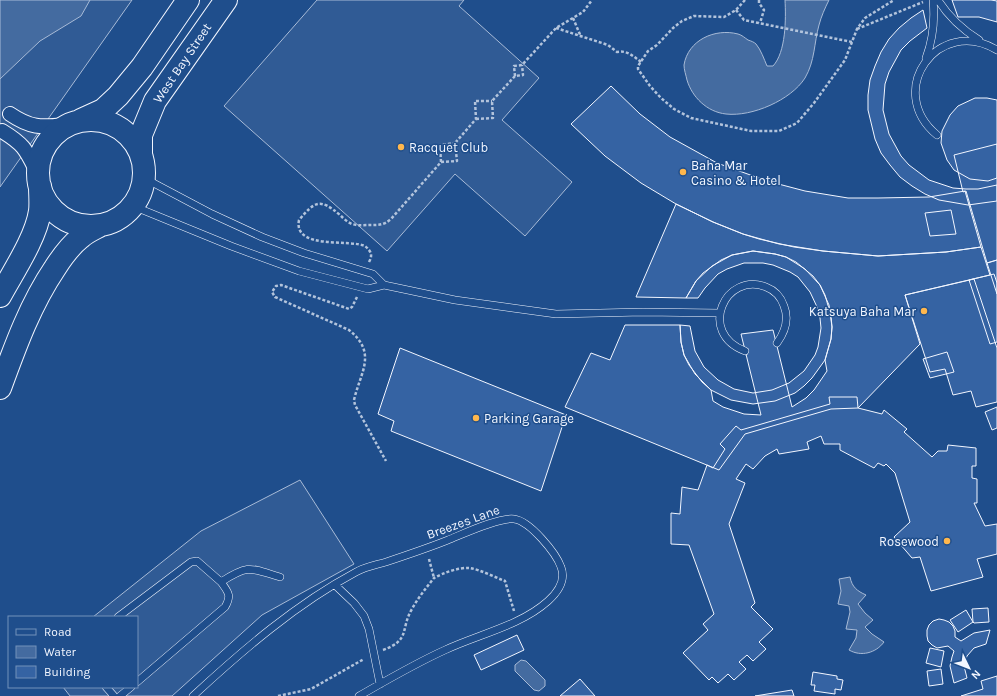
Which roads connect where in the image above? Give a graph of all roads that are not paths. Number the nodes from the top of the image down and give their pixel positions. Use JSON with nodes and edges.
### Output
{"nodes":[{"id":1,"x":188,"y":0,"type":"edge"},
{"id":2,"x":226,"y":0,"type":"edge"},
{"id":3,"x":933,"y":0,"type":"edge"},
{"id":4,"x":938,"y":0,"type":"edge"},
{"id":5,"x":982,"y":42,"type":"junction"},
{"id":6,"x":997,"y":50,"type":"edge"},
{"id":7,"x":922,"y":66,"type":"junction"},
{"id":8,"x":10,"y":114,"type":"dead end"},
{"id":9,"x":73,"y":123,"type":"junction"},
{"id":10,"x":2,"y":131,"type":"dead end"},
{"id":11,"x":937,"y":135,"type":"dead end"},
{"id":12,"x":141,"y":154,"type":"junction"},
{"id":13,"x":144,"y":178,"type":"junction"},
{"id":14,"x":39,"y":180,"type":"junction"},
{"id":15,"x":133,"y":206,"type":"junction"},
{"id":16,"x":101,"y":225,"type":"junction"},
{"id":17,"x":384,"y":285,"type":"junction"},
{"id":18,"x":0,"y":296,"type":"edge"},
{"id":19,"x":720,"y":313,"type":"junction"},
{"id":20,"x":776,"y":343,"type":"dead end"},
{"id":21,"x":745,"y":351,"type":"dead end"},
{"id":22,"x":0,"y":388,"type":"edge"},
{"id":23,"x":280,"y":577,"type":"dead end"},
{"id":24,"x":221,"y":582,"type":"junction"},
{"id":25,"x":335,"y":585,"type":"junction"},
{"id":26,"x":119,"y":616,"type":"edge"},
{"id":27,"x":138,"y":681,"type":"edge"},
{"id":28,"x":380,"y":684,"type":"junction"},
{"id":29,"x":107,"y":688,"type":"edge"},
{"id":30,"x":130,"y":688,"type":"edge"},
{"id":31,"x":114,"y":696,"type":"edge"},
{"id":32,"x":120,"y":696,"type":"edge"},
{"id":33,"x":193,"y":696,"type":"edge"},
{"id":34,"x":360,"y":696,"type":"edge"}],
"edges":[{"from":1,"to":9,"type":"main road"},
{"from":2,"to":12,"type":"main road","name":"West Bay Street"},
{"from":3,"to":7,"type":"lane"},
{"from":4,"to":5,"type":"lane"},
{"from":5,"to":6,"type":"lane"},
{"from":5,"to":7,"type":"lane"},
{"from":7,"to":11,"type":"lane"},
{"from":8,"to":9,"type":"street"},
{"from":9,"to":12,"type":"main road"},
{"from":9,"to":14,"type":"main road"},
{"from":10,"to":14,"type":"street"},
{"from":12,"to":13,"type":"main road"},
{"from":13,"to":15,"type":"main road"},
{"from":13,"to":17,"type":"lane"},
{"from":14,"to":16,"type":"main road"},
{"from":14,"to":18,"type":"main road"},
{"from":15,"to":16,"type":"main road"},
{"from":15,"to":17,"type":"lane"},
{"from":16,"to":22,"type":"main road"},
{"from":17,"to":19,"type":"lane"},
{"from":19,"to":20,"type":"lane"},
{"from":19,"to":21,"type":"lane"},
{"from":23,"to":24,"type":"lane"},
{"from":24,"to":26,"type":"lane"},
{"from":24,"to":27,"type":"lane"},
{"from":25,"to":28,"type":"lane"},
{"from":25,"to":28,"type":"lane","name":"Breezes Lane"},
{"from":25,"to":33,"type":"lane","name":"Breezes Lane"},
{"from":28,"to":34,"type":"lane","name":"Breezes Lane"},
{"from":29,"to":31,"type":"lane"},
{"from":30,"to":32,"type":"lane"}]}
